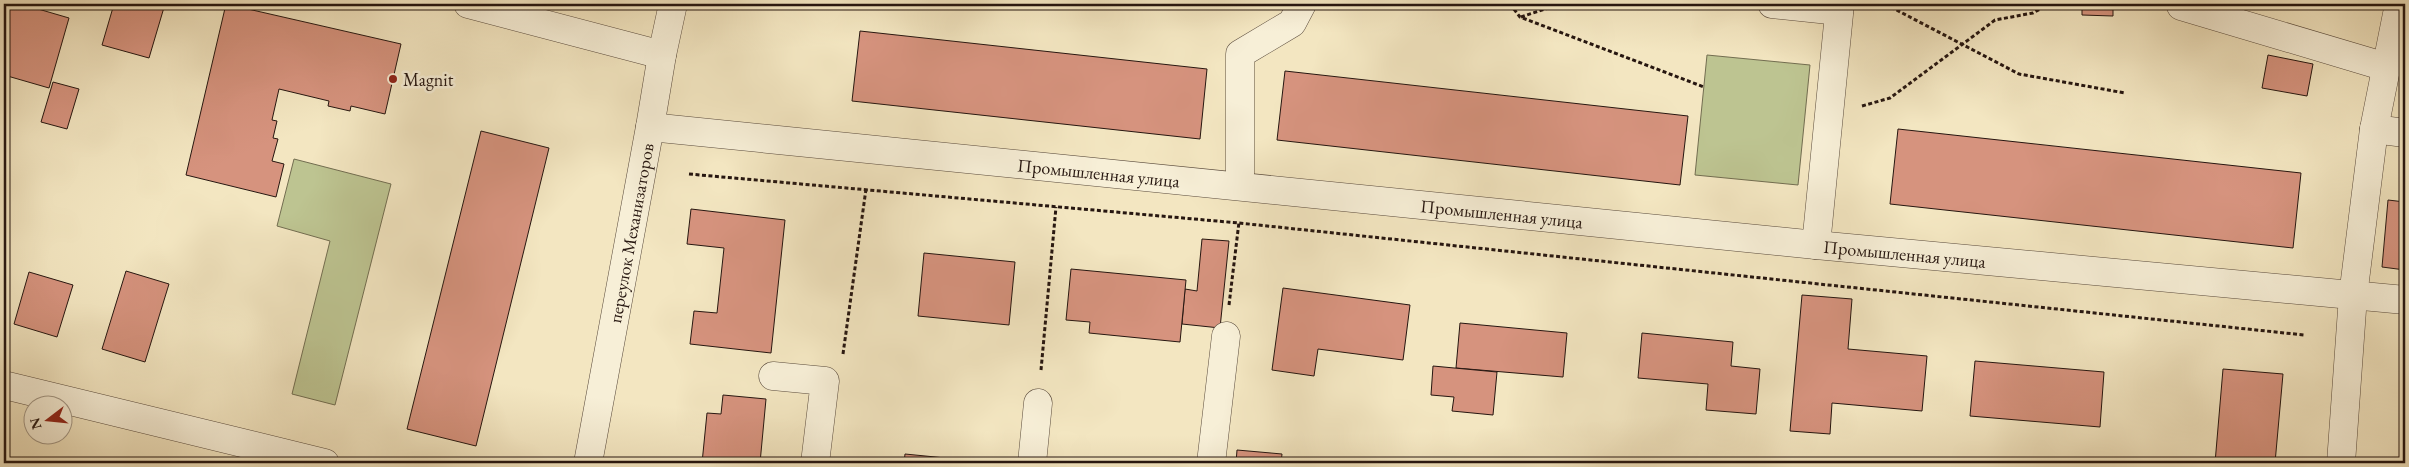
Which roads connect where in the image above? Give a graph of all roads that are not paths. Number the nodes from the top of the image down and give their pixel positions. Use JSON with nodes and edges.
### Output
{"nodes":[{"id":1,"x":468,"y":4,"type":"edge"},
{"id":2,"x":673,"y":4,"type":"edge"},
{"id":3,"x":1302,"y":4,"type":"edge"},
{"id":4,"x":1772,"y":4,"type":"edge"},
{"id":5,"x":2180,"y":4,"type":"edge"},
{"id":6,"x":2399,"y":4,"type":"edge"},
{"id":7,"x":1840,"y":7,"type":"edge"},
{"id":8,"x":662,"y":55,"type":"junction"},
{"id":9,"x":2386,"y":68,"type":"junction"},
{"id":10,"x":650,"y":127,"type":"junction"},
{"id":11,"x":2374,"y":129,"type":"junction"},
{"id":12,"x":2405,"y":133,"type":"edge"},
{"id":13,"x":1240,"y":186,"type":"junction"},
{"id":14,"x":1816,"y":245,"type":"junction"},
{"id":15,"x":2353,"y":296,"type":"junction"},
{"id":16,"x":2405,"y":300,"type":"edge"},
{"id":17,"x":1226,"y":336,"type":"road end"},
{"id":18,"x":773,"y":376,"type":"dead end"},
{"id":19,"x":4,"y":385,"type":"edge"},
{"id":20,"x":1038,"y":404,"type":"road end"},
{"id":21,"x":325,"y":463,"type":"edge"},
{"id":22,"x":588,"y":463,"type":"edge"},
{"id":23,"x":815,"y":463,"type":"edge"},
{"id":24,"x":1032,"y":463,"type":"edge"},
{"id":25,"x":1211,"y":463,"type":"edge"},
{"id":26,"x":2341,"y":463,"type":"edge"}],
"edges":[{"from":1,"to":8,"type":"street"},
{"from":2,"to":8,"type":"street","name":"переулок Механизаторов"},
{"from":3,"to":13,"type":"street"},
{"from":4,"to":7,"type":"street"},
{"from":5,"to":9,"type":"street"},
{"from":6,"to":9,"type":"street"},
{"from":7,"to":14,"type":"street"},
{"from":8,"to":10,"type":"street","name":"переулок Механизаторов"},
{"from":9,"to":11,"type":"street"},
{"from":10,"to":13,"type":"street","name":"Промышленная улица"},
{"from":10,"to":22,"type":"street","name":"переулок Механизаторов"},
{"from":11,"to":12,"type":"street"},
{"from":11,"to":15,"type":"street"},
{"from":13,"to":14,"type":"street","name":"Промышленная улица"},
{"from":14,"to":15,"type":"street","name":"Промышленная улица"},
{"from":15,"to":16,"type":"street","name":"Промышленная улица"},
{"from":15,"to":26,"type":"street"},
{"from":17,"to":25,"type":"street"},
{"from":18,"to":23,"type":"street"},
{"from":19,"to":21,"type":"street"},
{"from":20,"to":24,"type":"street"}]}
